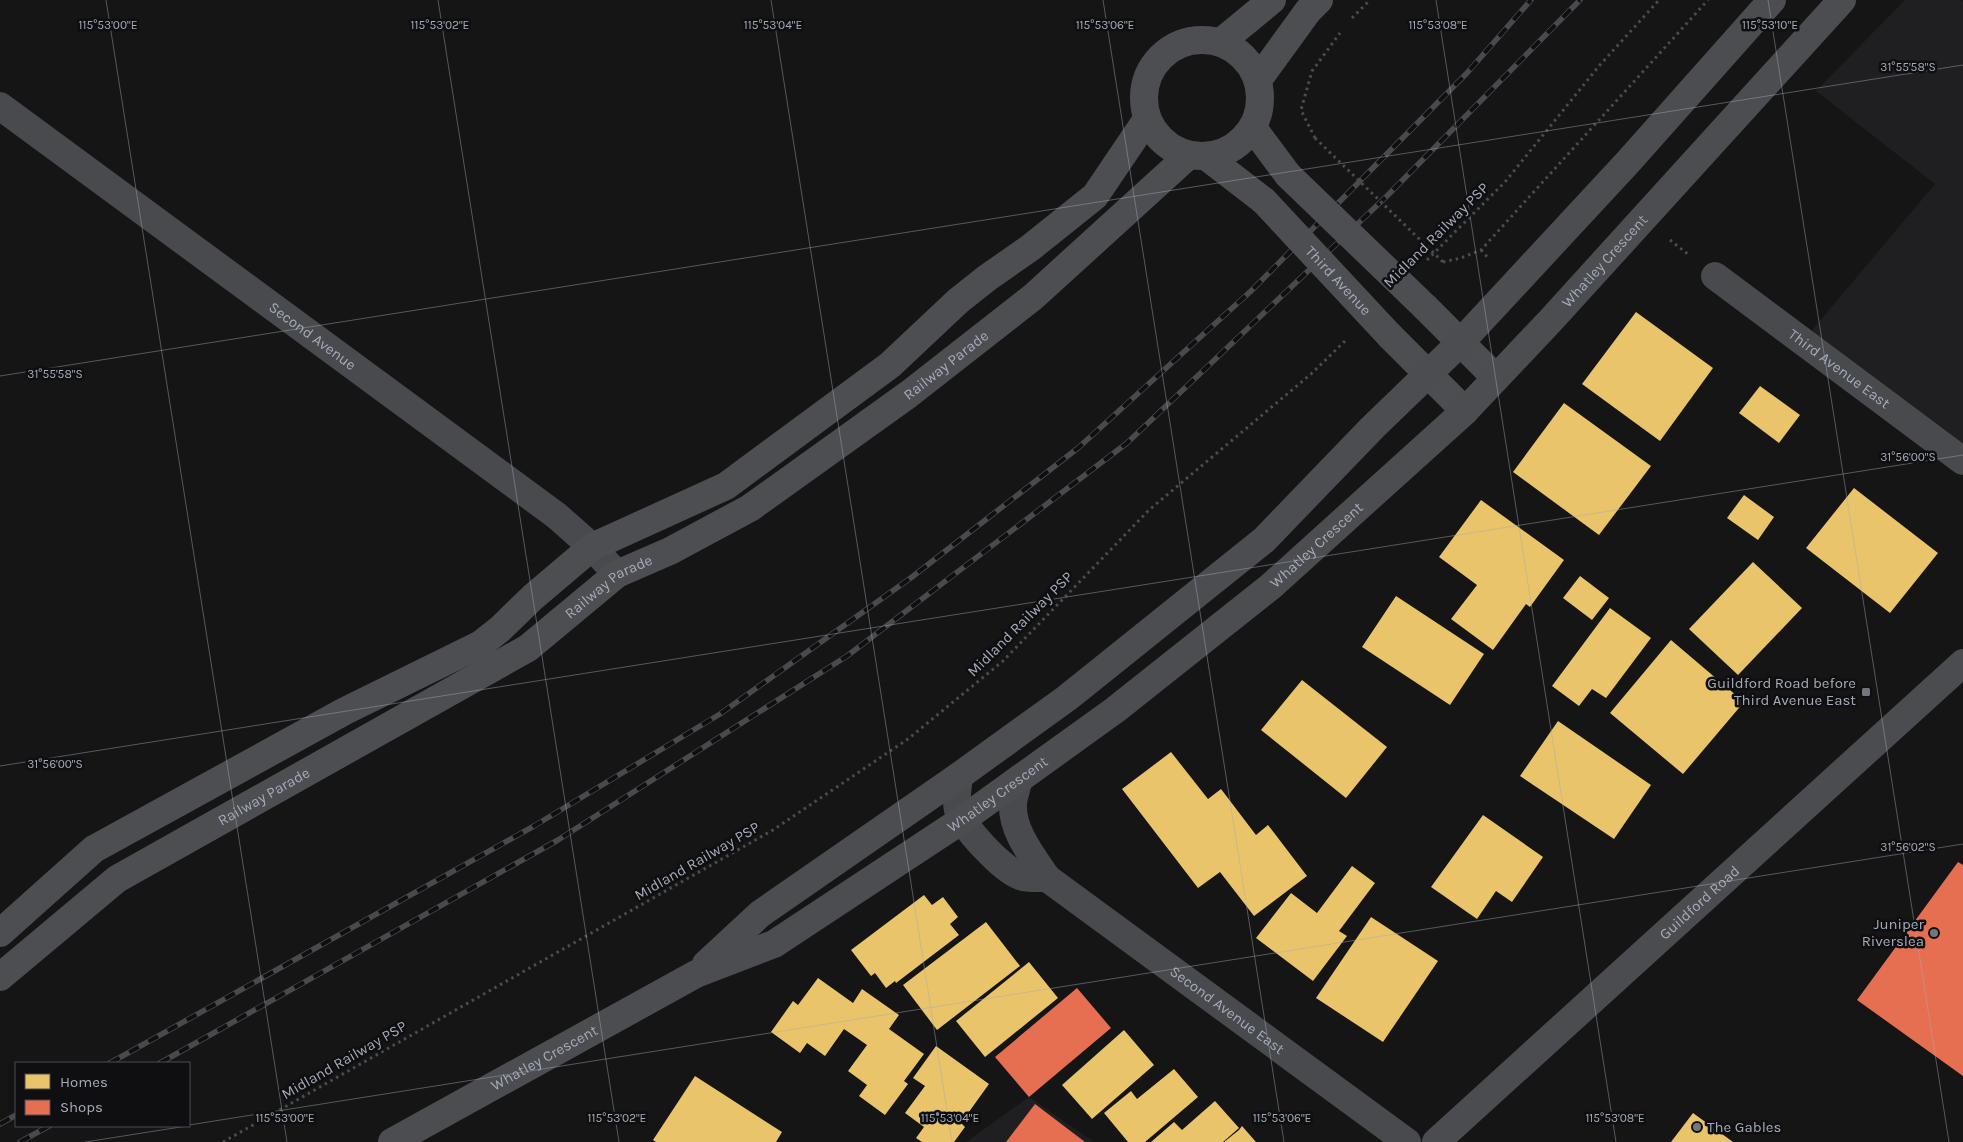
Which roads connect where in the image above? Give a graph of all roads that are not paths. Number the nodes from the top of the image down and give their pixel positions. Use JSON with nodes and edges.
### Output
{"nodes":[{"id":1,"x":1272,"y":0,"type":"edge"},
{"id":2,"x":1319,"y":0,"type":"edge"},
{"id":3,"x":1772,"y":0,"type":"edge"},
{"id":4,"x":1842,"y":0,"type":"edge"},
{"id":5,"x":1220,"y":42,"type":"junction"},
{"id":6,"x":1258,"y":80,"type":"junction"},
{"id":7,"x":0,"y":106,"type":"edge"},
{"id":8,"x":1147,"y":119,"type":"junction"},
{"id":9,"x":1253,"y":128,"type":"junction"},
{"id":10,"x":1198,"y":156,"type":"junction"},
{"id":11,"x":1715,"y":276,"type":"dead end"},
{"id":12,"x":1460,"y":343,"type":"junction"},
{"id":13,"x":1428,"y":375,"type":"junction"},
{"id":14,"x":1496,"y":378,"type":"junction"},
{"id":15,"x":1465,"y":410,"type":"junction"},
{"id":16,"x":1963,"y":461,"type":"edge"},
{"id":17,"x":592,"y":547,"type":"junction"},
{"id":18,"x":617,"y":574,"type":"junction"},
{"id":19,"x":1963,"y":663,"type":"edge"},
{"id":20,"x":959,"y":776,"type":"junction"},
{"id":21,"x":1019,"y":779,"type":"junction"},
{"id":22,"x":962,"y":820,"type":"junction"},
{"id":23,"x":1047,"y":878,"type":"junction"},
{"id":24,"x":0,"y":933,"type":"edge"},
{"id":25,"x":696,"y":974,"type":"junction"},
{"id":26,"x":0,"y":978,"type":"edge"},
{"id":27,"x":392,"y":1142,"type":"edge"},
{"id":28,"x":1407,"y":1142,"type":"edge"},
{"id":29,"x":1436,"y":1142,"type":"edge"}],
"edges":[{"from":1,"to":5,"type":"street"},
{"from":2,"to":6,"type":"street"},
{"from":3,"to":12,"type":"main road","name":"Whatley Crescent"},
{"from":4,"to":14,"type":"main road","name":"Whatley Crescent"},
{"from":5,"to":6,"type":"street"},
{"from":5,"to":8,"type":"street"},
{"from":6,"to":9,"type":"street"},
{"from":7,"to":17,"type":"street","name":"Second Avenue"},
{"from":8,"to":10,"type":"street"},
{"from":8,"to":17,"type":"street"},
{"from":9,"to":10,"type":"street"},
{"from":9,"to":12,"type":"street","bridge":true},
{"from":10,"to":13,"type":"street","name":"Third Avenue","bridge":true},
{"from":10,"to":18,"type":"street","name":"Railway Parade"},
{"from":11,"to":16,"type":"street","name":"Third Avenue East"},
{"from":12,"to":13,"type":"main road","name":"Whatley Crescent"},
{"from":12,"to":14,"type":"street"},
{"from":13,"to":15,"type":"street","name":"Third Avenue"},
{"from":13,"to":20,"type":"main road","name":"Whatley Crescent"},
{"from":14,"to":15,"type":"main road","name":"Whatley Crescent"},
{"from":15,"to":21,"type":"main road","name":"Whatley Crescent"},
{"from":17,"to":18,"type":"street","name":"Second Avenue"},
{"from":17,"to":24,"type":"street"},
{"from":18,"to":26,"type":"street","name":"Railway Parade"},
{"from":19,"to":29,"type":"highway","name":"Guildford Road"},
{"from":20,"to":22,"type":"street"},
{"from":20,"to":25,"type":"main road","name":"Whatley Crescent"},
{"from":21,"to":22,"type":"main road","name":"Whatley Crescent"},
{"from":21,"to":23,"type":"street","name":"Second Avenue East"},
{"from":22,"to":23,"type":"street"},
{"from":22,"to":25,"type":"main road","name":"Whatley Crescent"},
{"from":23,"to":28,"type":"street","name":"Second Avenue East"},
{"from":25,"to":27,"type":"main road","name":"Whatley Crescent"}]}
